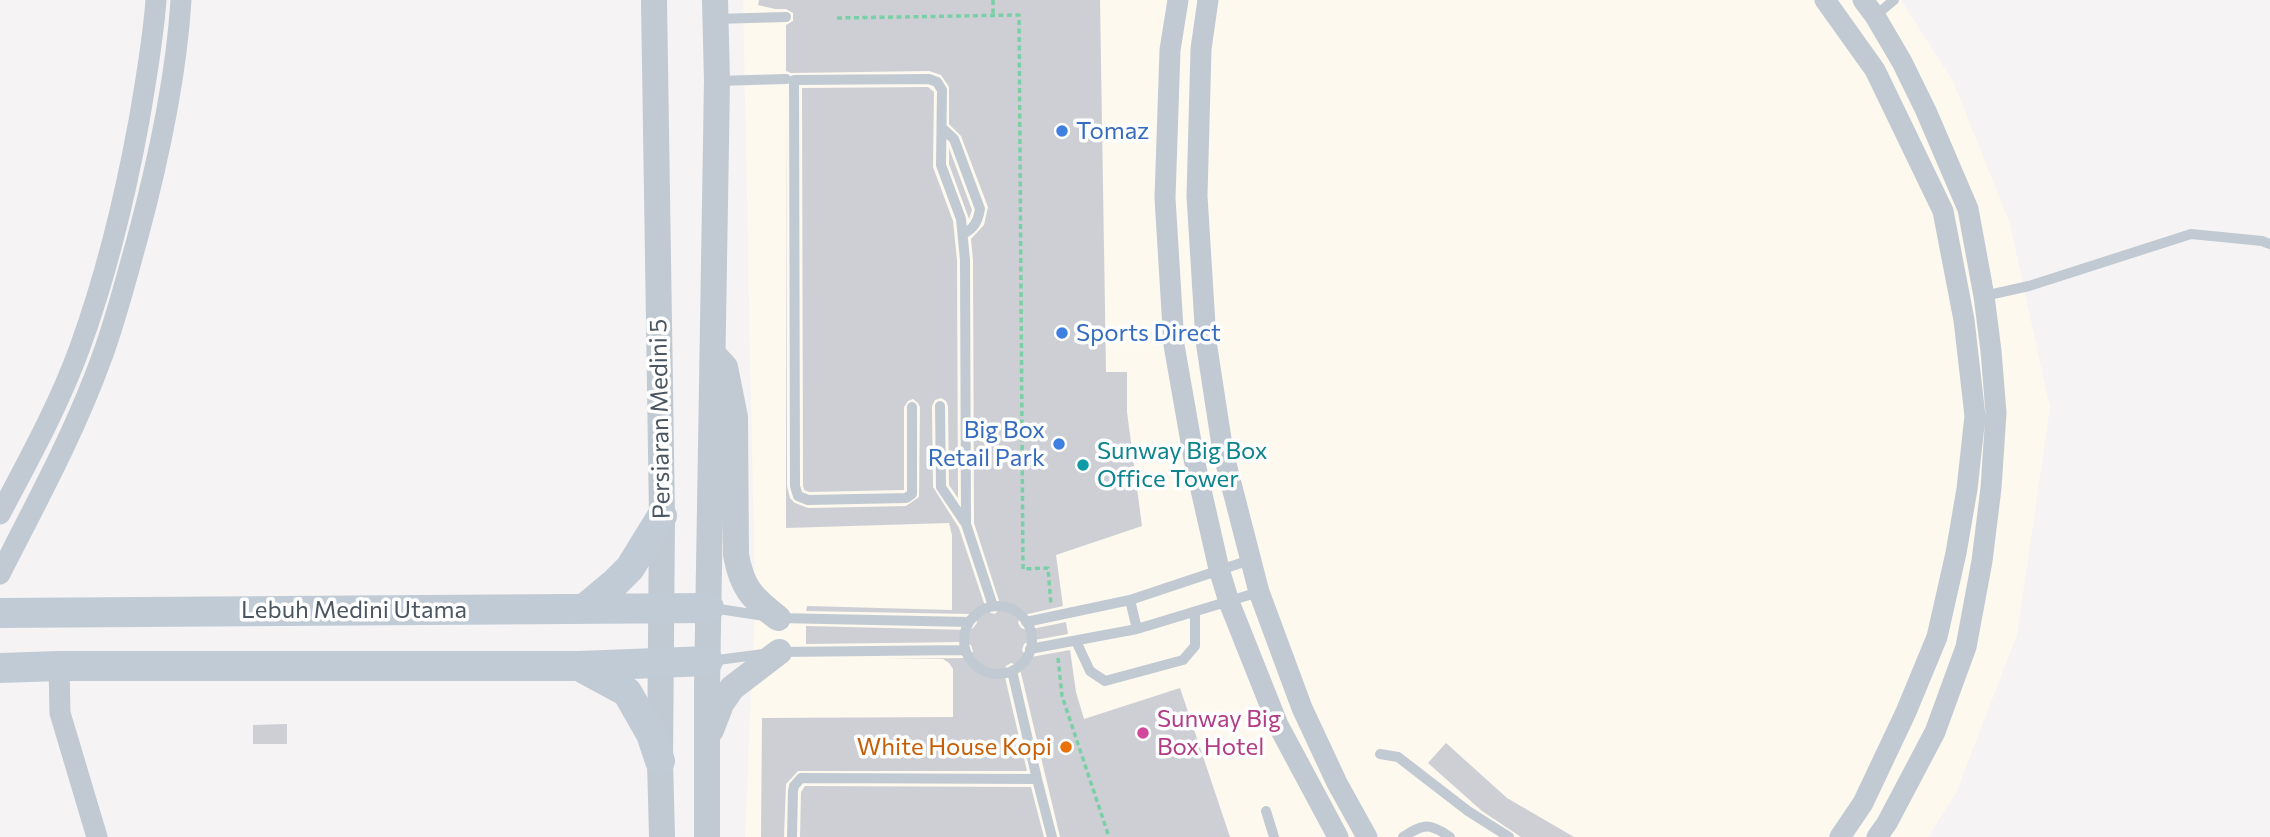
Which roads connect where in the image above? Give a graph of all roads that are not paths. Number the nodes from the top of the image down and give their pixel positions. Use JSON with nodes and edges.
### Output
{"nodes":[{"id":1,"x":156,"y":0,"type":"edge"},
{"id":2,"x":181,"y":0,"type":"edge"},
{"id":3,"x":654,"y":0,"type":"edge"},
{"id":4,"x":1178,"y":0,"type":"edge"},
{"id":5,"x":1208,"y":0,"type":"edge"},
{"id":6,"x":1825,"y":0,"type":"edge"},
{"id":7,"x":1894,"y":0,"type":"edge"},
{"id":8,"x":1869,"y":8,"type":"edge"},
{"id":9,"x":715,"y":10,"type":"edge"},
{"id":10,"x":786,"y":17,"type":"dead end"},
{"id":11,"x":786,"y":79,"type":"dead end"},
{"id":12,"x":717,"y":81,"type":"junction"},
{"id":13,"x":942,"y":128,"type":"junction"},
{"id":14,"x":963,"y":234,"type":"junction"},
{"id":15,"x":2270,"y":244,"type":"edge"},
{"id":16,"x":1984,"y":296,"type":"junction"},
{"id":17,"x":712,"y":353,"type":"junction"},
{"id":18,"x":940,"y":406,"type":"dead end"},
{"id":19,"x":912,"y":407,"type":"dead end"},
{"id":20,"x":0,"y":514,"type":"edge"},
{"id":21,"x":662,"y":516,"type":"junction"},
{"id":22,"x":967,"y":524,"type":"junction"},
{"id":23,"x":1250,"y":560,"type":"junction"},
{"id":24,"x":1219,"y":569,"type":"junction"},
{"id":25,"x":0,"y":574,"type":"edge"},
{"id":26,"x":1259,"y":592,"type":"junction"},
{"id":27,"x":1130,"y":600,"type":"junction"},
{"id":28,"x":1229,"y":602,"type":"junction"},
{"id":29,"x":993,"y":606,"type":"junction"},
{"id":30,"x":661,"y":607,"type":"junction"},
{"id":31,"x":585,"y":608,"type":"junction"},
{"id":32,"x":709,"y":608,"type":"junction"},
{"id":33,"x":1195,"y":612,"type":"junction"},
{"id":34,"x":0,"y":613,"type":"edge"},
{"id":35,"x":778,"y":618,"type":"junction"},
{"id":36,"x":969,"y":622,"type":"junction"},
{"id":37,"x":1026,"y":622,"type":"junction"},
{"id":38,"x":1137,"y":628,"type":"junction"},
{"id":39,"x":1076,"y":641,"type":"junction"},
{"id":40,"x":1030,"y":649,"type":"junction"},
{"id":41,"x":965,"y":650,"type":"junction"},
{"id":42,"x":779,"y":652,"type":"junction"},
{"id":43,"x":708,"y":661,"type":"junction"},
{"id":44,"x":660,"y":662,"type":"junction"},
{"id":45,"x":59,"y":666,"type":"junction"},
{"id":46,"x":579,"y":666,"type":"junction"},
{"id":47,"x":0,"y":667,"type":"edge"},
{"id":48,"x":1012,"y":671,"type":"junction"},
{"id":49,"x":708,"y":738,"type":"junction"},
{"id":50,"x":1380,"y":754,"type":"dead end"},
{"id":51,"x":660,"y":761,"type":"junction"},
{"id":52,"x":1037,"y":779,"type":"junction"},
{"id":53,"x":1266,"y":811,"type":"dead end"},
{"id":54,"x":97,"y":837,"type":"edge"},
{"id":55,"x":662,"y":837,"type":"edge"},
{"id":56,"x":707,"y":837,"type":"edge"},
{"id":57,"x":792,"y":837,"type":"edge"},
{"id":58,"x":1052,"y":837,"type":"edge"},
{"id":59,"x":1274,"y":837,"type":"edge"},
{"id":60,"x":1338,"y":837,"type":"edge"},
{"id":61,"x":1367,"y":837,"type":"edge"},
{"id":62,"x":1403,"y":837,"type":"edge"},
{"id":63,"x":1450,"y":837,"type":"edge"},
{"id":64,"x":1509,"y":837,"type":"edge"},
{"id":65,"x":1840,"y":837,"type":"edge"},
{"id":66,"x":1877,"y":837,"type":"edge"}],
"edges":[{"from":1,"to":20,"type":"street"},
{"from":2,"to":25,"type":"street"},
{"from":3,"to":21,"type":"street","name":"Persiaran Medini 5"},
{"from":4,"to":24,"type":"street"},
{"from":5,"to":23,"type":"street"},
{"from":6,"to":65,"type":"street"},
{"from":7,"to":8,"type":"lane"},
{"from":8,"to":16,"type":"street"},
{"from":9,"to":10,"type":"lane"},
{"from":9,"to":12,"type":"street","name":"Persiaran Medini 5"},
{"from":11,"to":12,"type":"lane"},
{"from":12,"to":17,"type":"street","name":"Persiaran Medini 5"},
{"from":13,"to":14,"type":"lane"},
{"from":13,"to":14,"type":"lane"},
{"from":13,"to":19,"type":"lane"},
{"from":14,"to":22,"type":"lane"},
{"from":15,"to":16,"type":"lane"},
{"from":16,"to":66,"type":"street"},
{"from":17,"to":32,"type":"street","name":"Persiaran Medini 5"},
{"from":17,"to":35,"type":"street"},
{"from":18,"to":22,"type":"lane"},
{"from":21,"to":30,"type":"street","name":"Persiaran Medini 5"},
{"from":21,"to":31,"type":"main road"},
{"from":22,"to":29,"type":"lane"},
{"from":23,"to":24,"type":"lane"},
{"from":23,"to":26,"type":"street"},
{"from":24,"to":27,"type":"lane"},
{"from":24,"to":28,"type":"street"},
{"from":26,"to":28,"type":"lane"},
{"from":26,"to":61,"type":"street"},
{"from":27,"to":37,"type":"lane"},
{"from":27,"to":38,"type":"lane"},
{"from":28,"to":33,"type":"lane"},
{"from":28,"to":60,"type":"street"},
{"from":29,"to":36,"type":"lane"},
{"from":29,"to":37,"type":"lane"},
{"from":30,"to":31,"type":"main road","name":"Lebuh Medini Utama"},
{"from":30,"to":32,"type":"main road","name":"Lebuh Medini Utama"},
{"from":30,"to":44,"type":"street","name":"Persiaran Medini 5"},
{"from":31,"to":34,"type":"main road","name":"Lebuh Medini Utama"},
{"from":32,"to":35,"type":"lane"},
{"from":32,"to":43,"type":"street","name":"Persiaran Medini 5"},
{"from":33,"to":38,"type":"lane"},
{"from":33,"to":39,"type":"lane"},
{"from":35,"to":36,"type":"lane"},
{"from":36,"to":41,"type":"lane"},
{"from":37,"to":40,"type":"lane"},
{"from":38,"to":39,"type":"lane"},
{"from":39,"to":40,"type":"lane"},
{"from":40,"to":48,"type":"lane"},
{"from":41,"to":42,"type":"lane"},
{"from":41,"to":48,"type":"lane"},
{"from":42,"to":43,"type":"lane"},
{"from":42,"to":49,"type":"street"},
{"from":43,"to":44,"type":"main road"},
{"from":43,"to":49,"type":"street","name":"Persiaran Medini 5"},
{"from":44,"to":46,"type":"main road"},
{"from":44,"to":51,"type":"street","name":"Persiaran Medini 5"},
{"from":45,"to":46,"type":"main road"},
{"from":45,"to":47,"type":"main road"},
{"from":45,"to":54,"type":"street"},
{"from":46,"to":51,"type":"main road"},
{"from":48,"to":52,"type":"lane"},
{"from":49,"to":56,"type":"street","name":"Persiaran Medini 5"},
{"from":50,"to":64,"type":"lane"},
{"from":51,"to":55,"type":"street","name":"Persiaran Medini 5"},
{"from":52,"to":57,"type":"lane"},
{"from":52,"to":58,"type":"lane"},
{"from":53,"to":59,"type":"lane"},
{"from":62,"to":63,"type":"lane"}]}
